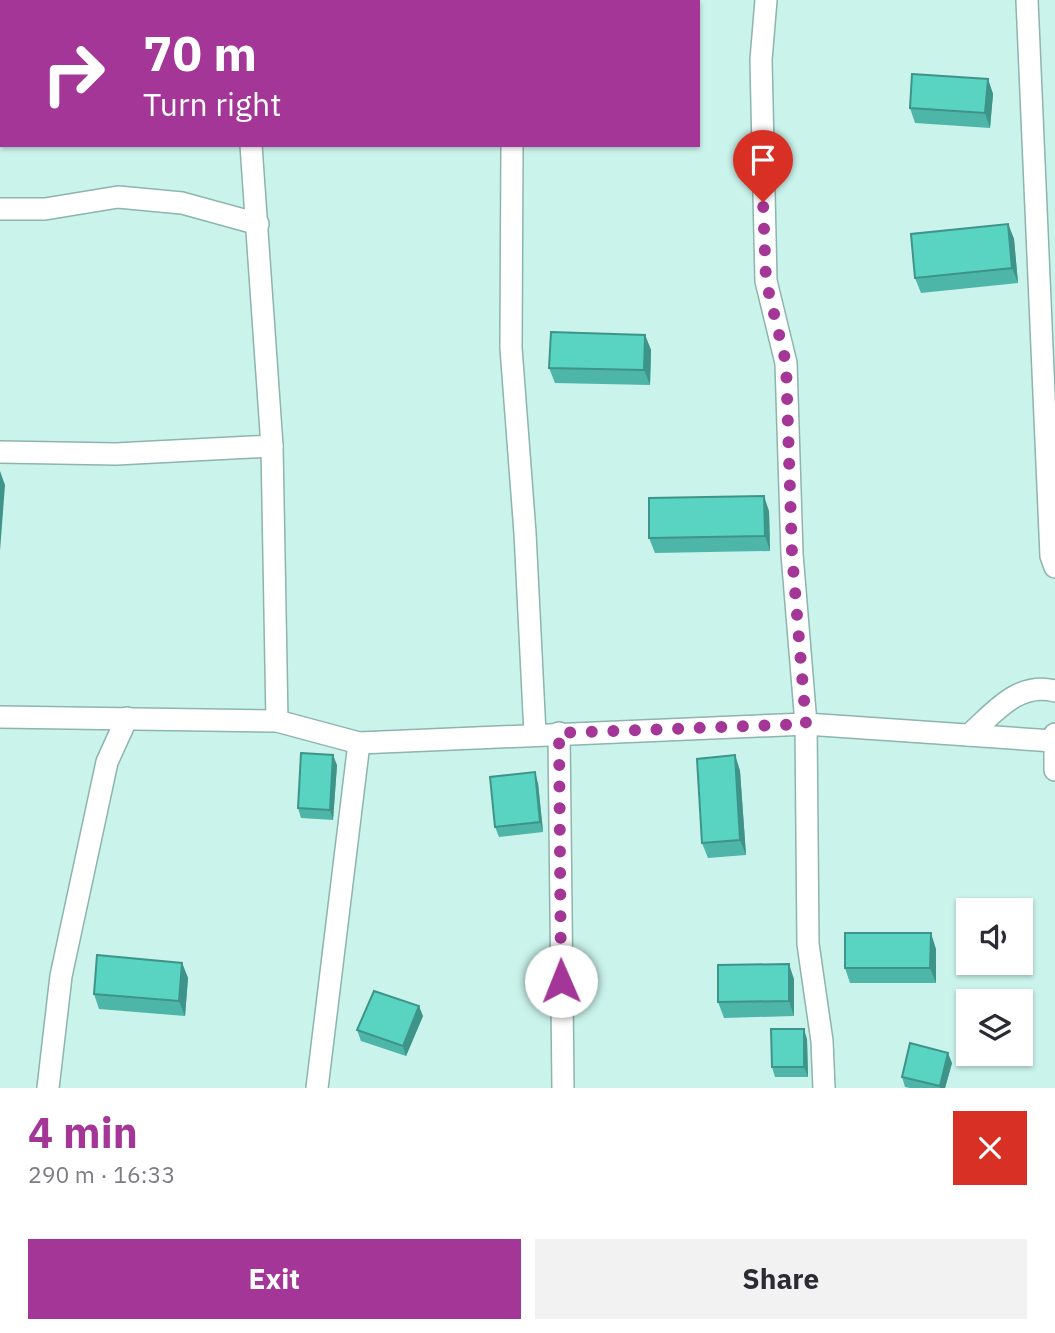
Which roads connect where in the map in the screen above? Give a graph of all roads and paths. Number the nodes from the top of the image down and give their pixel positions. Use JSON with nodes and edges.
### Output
{"nodes":[{"id":1,"x":766,"y":0,"type":"edge"},
{"id":2,"x":1027,"y":0,"type":"edge"},
{"id":3,"x":251,"y":147,"type":"edge"},
{"id":4,"x":512,"y":147,"type":"edge"},
{"id":5,"x":0,"y":209,"type":"edge"},
{"id":6,"x":258,"y":224,"type":"junction"},
{"id":7,"x":272,"y":446,"type":"junction"},
{"id":8,"x":0,"y":452,"type":"edge"},
{"id":9,"x":1055,"y":567,"type":"edge"},
{"id":10,"x":1055,"y":691,"type":"edge"},
{"id":11,"x":0,"y":717,"type":"edge"},
{"id":12,"x":127,"y":718,"type":"junction"},
{"id":13,"x":277,"y":721,"type":"junction"},
{"id":14,"x":806,"y":724,"type":"junction"},
{"id":15,"x":559,"y":733,"type":"junction"},
{"id":16,"x":535,"y":734,"type":"junction"},
{"id":17,"x":969,"y":736,"type":"junction"},
{"id":18,"x":1054,"y":738,"type":"edge"},
{"id":19,"x":359,"y":743,"type":"junction"},
{"id":20,"x":1055,"y":770,"type":"edge"},
{"id":21,"x":48,"y":1088,"type":"edge"},
{"id":22,"x":317,"y":1088,"type":"edge"},
{"id":23,"x":563,"y":1088,"type":"edge"},
{"id":24,"x":824,"y":1088,"type":"edge"}],
"edges":[{"from":1,"to":14,"type":"street"},
{"from":2,"to":9,"type":"street"},
{"from":3,"to":6,"type":"street"},
{"from":4,"to":16,"type":"street"},
{"from":5,"to":6,"type":"street"},
{"from":6,"to":7,"type":"street"},
{"from":7,"to":8,"type":"street"},
{"from":7,"to":13,"type":"street"},
{"from":10,"to":17,"type":"street"},
{"from":11,"to":12,"type":"street"},
{"from":12,"to":13,"type":"street"},
{"from":12,"to":21,"type":"street"},
{"from":13,"to":19,"type":"street"},
{"from":14,"to":15,"type":"street"},
{"from":14,"to":17,"type":"street"},
{"from":14,"to":24,"type":"street"},
{"from":15,"to":16,"type":"street"},
{"from":15,"to":23,"type":"street"},
{"from":16,"to":19,"type":"street"},
{"from":17,"to":18,"type":"street"},
{"from":18,"to":20,"type":"street"},
{"from":19,"to":22,"type":"street"}]}
